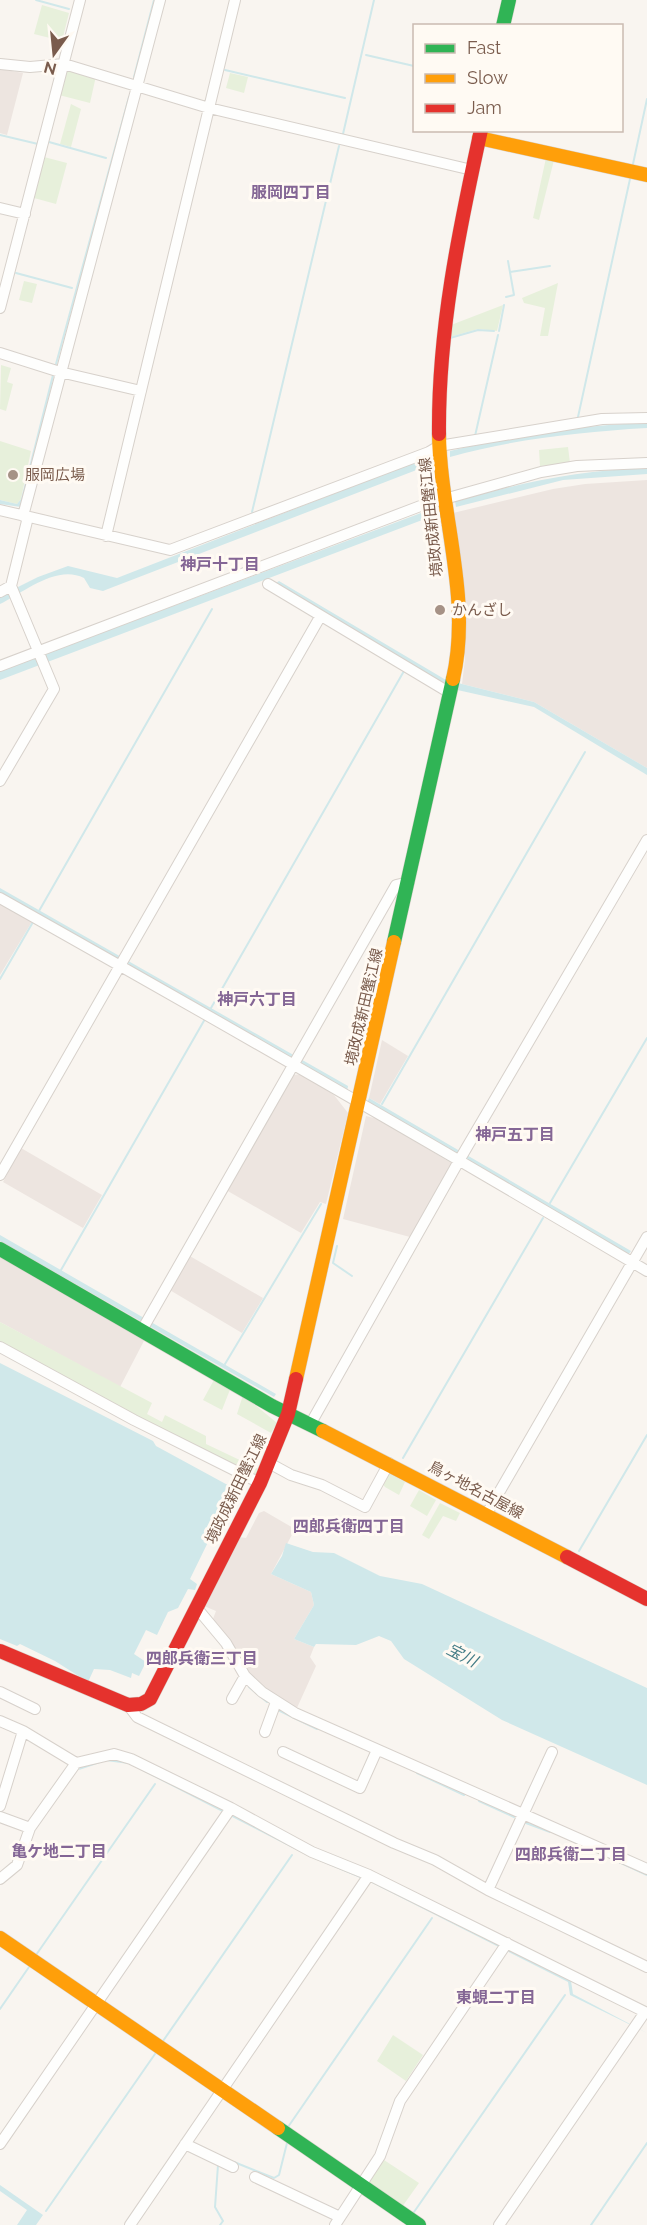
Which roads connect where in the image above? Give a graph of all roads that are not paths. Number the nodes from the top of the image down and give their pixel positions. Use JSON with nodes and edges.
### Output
{"nodes":[{"id":1,"x":80,"y":0,"type":"edge"},
{"id":2,"x":160,"y":0,"type":"edge"},
{"id":3,"x":235,"y":0,"type":"edge"},
{"id":4,"x":509,"y":0,"type":"edge"},
{"id":5,"x":504,"y":24,"type":"edge"},
{"id":6,"x":0,"y":64,"type":"edge"},
{"id":7,"x":64,"y":64,"type":"junction"},
{"id":8,"x":138,"y":84,"type":"junction"},
{"id":9,"x":209,"y":108,"type":"junction"},
{"id":10,"x":480,"y":134,"type":"edge"},
{"id":11,"x":472,"y":170,"type":"junction"},
{"id":12,"x":647,"y":175,"type":"edge"},
{"id":13,"x":0,"y":208,"type":"edge"},
{"id":14,"x":25,"y":214,"type":"junction"},
{"id":15,"x":0,"y":308,"type":"edge"},
{"id":16,"x":0,"y":353,"type":"edge"},
{"id":17,"x":60,"y":372,"type":"junction"},
{"id":18,"x":141,"y":391,"type":"junction"},
{"id":19,"x":647,"y":418,"type":"edge"},
{"id":20,"x":439,"y":446,"type":"junction"},
{"id":21,"x":647,"y":463,"type":"edge"},
{"id":22,"x":444,"y":500,"type":"junction"},
{"id":23,"x":0,"y":510,"type":"edge"},
{"id":24,"x":26,"y":516,"type":"junction"},
{"id":25,"x":106,"y":536,"type":"junction"},
{"id":26,"x":268,"y":584,"type":"dead end"},
{"id":27,"x":14,"y":590,"type":"junction"},
{"id":28,"x":0,"y":592,"type":"edge"},
{"id":29,"x":320,"y":617,"type":"junction"},
{"id":30,"x":40,"y":653,"type":"junction"},
{"id":31,"x":0,"y":666,"type":"edge"},
{"id":32,"x":450,"y":693,"type":"junction"},
{"id":33,"x":0,"y":781,"type":"edge"},
{"id":34,"x":647,"y":840,"type":"edge"},
{"id":35,"x":409,"y":882,"type":"junction"},
{"id":36,"x":0,"y":898,"type":"edge"},
{"id":37,"x":122,"y":962,"type":"junction"},
{"id":38,"x":295,"y":1060,"type":"junction"},
{"id":39,"x":359,"y":1104,"type":"junction"},
{"id":40,"x":461,"y":1157,"type":"junction"},
{"id":41,"x":0,"y":1175,"type":"edge"},
{"id":42,"x":647,"y":1237,"type":"edge"},
{"id":43,"x":0,"y":1249,"type":"edge"},
{"id":44,"x":633,"y":1262,"type":"junction"},
{"id":45,"x":647,"y":1270,"type":"edge"},
{"id":46,"x":145,"y":1324,"type":"junction"},
{"id":47,"x":0,"y":1347,"type":"edge"},
{"id":48,"x":288,"y":1414,"type":"junction"},
{"id":49,"x":311,"y":1422,"type":"junction"},
{"id":50,"x":270,"y":1463,"type":"junction"},
{"id":51,"x":390,"y":1463,"type":"junction"},
{"id":52,"x":260,"y":1483,"type":"junction"},
{"id":53,"x":486,"y":1515,"type":"junction"},
{"id":54,"x":647,"y":1599,"type":"edge"},
{"id":55,"x":196,"y":1607,"type":"junction"},
{"id":56,"x":0,"y":1650,"type":"edge"},
{"id":57,"x":246,"y":1676,"type":"junction"},
{"id":58,"x":0,"y":1692,"type":"edge"},
{"id":59,"x":232,"y":1699,"type":"dead end"},
{"id":60,"x":276,"y":1702,"type":"junction"},
{"id":61,"x":128,"y":1705,"type":"junction"},
{"id":62,"x":35,"y":1709,"type":"dead end"},
{"id":63,"x":0,"y":1721,"type":"edge"},
{"id":64,"x":23,"y":1731,"type":"junction"},
{"id":65,"x":265,"y":1732,"type":"dead end"},
{"id":66,"x":377,"y":1750,"type":"junction"},
{"id":67,"x":283,"y":1752,"type":"dead end"},
{"id":68,"x":552,"y":1752,"type":"dead end"},
{"id":69,"x":76,"y":1763,"type":"junction"},
{"id":70,"x":0,"y":1806,"type":"edge"},
{"id":71,"x":229,"y":1811,"type":"junction"},
{"id":72,"x":523,"y":1815,"type":"junction"},
{"id":73,"x":0,"y":1817,"type":"edge"},
{"id":74,"x":30,"y":1828,"type":"junction"},
{"id":75,"x":647,"y":1869,"type":"edge"},
{"id":76,"x":367,"y":1878,"type":"junction"},
{"id":77,"x":0,"y":1879,"type":"edge"},
{"id":78,"x":488,"y":1890,"type":"junction"},
{"id":79,"x":0,"y":1938,"type":"edge"},
{"id":80,"x":505,"y":1947,"type":"junction"},
{"id":81,"x":647,"y":1967,"type":"edge"},
{"id":82,"x":95,"y":2004,"type":"junction"},
{"id":83,"x":646,"y":2012,"type":"edge"},
{"id":84,"x":222,"y":2091,"type":"junction"},
{"id":85,"x":0,"y":2144,"type":"edge"},
{"id":86,"x":185,"y":2144,"type":"junction"},
{"id":87,"x":233,"y":2167,"type":"dead end"},
{"id":88,"x":255,"y":2177,"type":"dead end"},
{"id":89,"x":362,"y":2186,"type":"junction"},
{"id":90,"x":337,"y":2221,"type":"edge"},
{"id":91,"x":129,"y":2225,"type":"edge"},
{"id":92,"x":419,"y":2225,"type":"edge"},
{"id":93,"x":499,"y":2225,"type":"edge"}],
"edges":[{"from":1,"to":7,"type":"street"},
{"from":2,"to":8,"type":"street"},
{"from":3,"to":9,"type":"street"},
{"from":4,"to":5,"type":"main road"},
{"from":6,"to":7,"type":"street"},
{"from":7,"to":8,"type":"street"},
{"from":7,"to":14,"type":"street"},
{"from":8,"to":9,"type":"street"},
{"from":8,"to":17,"type":"street"},
{"from":9,"to":11,"type":"street"},
{"from":9,"to":18,"type":"street"},
{"from":10,"to":11,"type":"main road","name":"境政成新田蟹江線"},
{"from":10,"to":12,"type":"main road"},
{"from":11,"to":20,"type":"main road","name":"境政成新田蟹江線"},
{"from":13,"to":14,"type":"street"},
{"from":14,"to":15,"type":"street"},
{"from":16,"to":17,"type":"street"},
{"from":17,"to":18,"type":"street"},
{"from":17,"to":24,"type":"street"},
{"from":18,"to":25,"type":"street"},
{"from":19,"to":20,"type":"street"},
{"from":20,"to":22,"type":"main road","name":"境政成新田蟹江線"},
{"from":20,"to":25,"type":"street"},
{"from":21,"to":22,"type":"street"},
{"from":22,"to":30,"type":"street"},
{"from":22,"to":32,"type":"main road","name":"境政成新田蟹江線"},
{"from":23,"to":24,"type":"street"},
{"from":24,"to":25,"type":"street"},
{"from":24,"to":27,"type":"street"},
{"from":26,"to":29,"type":"street"},
{"from":27,"to":28,"type":"street"},
{"from":27,"to":30,"type":"street"},
{"from":29,"to":32,"type":"street"},
{"from":29,"to":37,"type":"street"},
{"from":30,"to":31,"type":"street"},
{"from":30,"to":33,"type":"street"},
{"from":32,"to":35,"type":"main road","name":"境政成新田蟹江線"},
{"from":34,"to":40,"type":"street"},
{"from":35,"to":38,"type":"street"},
{"from":35,"to":39,"type":"main road","name":"境政成新田蟹江線"},
{"from":36,"to":37,"type":"street"},
{"from":37,"to":38,"type":"street"},
{"from":37,"to":41,"type":"street"},
{"from":38,"to":39,"type":"street"},
{"from":38,"to":46,"type":"street"},
{"from":39,"to":40,"type":"street"},
{"from":39,"to":48,"type":"main road","name":"境政成新田蟹江線"},
{"from":40,"to":44,"type":"street"},
{"from":40,"to":49,"type":"street"},
{"from":42,"to":44,"type":"street"},
{"from":43,"to":46,"type":"main road","name":"鳥ヶ地名古屋線"},
{"from":44,"to":45,"type":"street"},
{"from":44,"to":53,"type":"street"},
{"from":46,"to":48,"type":"main road","name":"鳥ヶ地名古屋線"},
{"from":47,"to":52,"type":"street"},
{"from":48,"to":49,"type":"main road","name":"鳥ヶ地名古屋線"},
{"from":48,"to":50,"type":"main road","name":"境政成新田蟹江線"},
{"from":49,"to":51,"type":"main road","name":"鳥ヶ地名古屋線"},
{"from":50,"to":51,"type":"street"},
{"from":50,"to":52,"type":"main road","name":"境政成新田蟹江線"},
{"from":51,"to":53,"type":"main road","name":"鳥ヶ地名古屋線"},
{"from":52,"to":55,"type":"main road","name":"境政成新田蟹江線"},
{"from":53,"to":54,"type":"main road","name":"鳥ヶ地名古屋線"},
{"from":55,"to":57,"type":"street"},
{"from":55,"to":61,"type":"main road","name":"境政成新田蟹江線"},
{"from":56,"to":61,"type":"main road"},
{"from":57,"to":59,"type":"street"},
{"from":57,"to":60,"type":"street"},
{"from":58,"to":62,"type":"street"},
{"from":60,"to":65,"type":"street"},
{"from":60,"to":66,"type":"street"},
{"from":61,"to":78,"type":"street"},
{"from":63,"to":64,"type":"street"},
{"from":64,"to":69,"type":"street"},
{"from":64,"to":70,"type":"street"},
{"from":66,"to":67,"type":"street"},
{"from":66,"to":72,"type":"street"},
{"from":68,"to":72,"type":"street"},
{"from":69,"to":71,"type":"street"},
{"from":69,"to":74,"type":"street"},
{"from":71,"to":76,"type":"street"},
{"from":71,"to":82,"type":"street"},
{"from":72,"to":75,"type":"street"},
{"from":72,"to":78,"type":"street"},
{"from":73,"to":74,"type":"street"},
{"from":74,"to":77,"type":"street"},
{"from":76,"to":80,"type":"street"},
{"from":76,"to":84,"type":"street"},
{"from":78,"to":81,"type":"street"},
{"from":79,"to":82,"type":"main road"},
{"from":80,"to":83,"type":"street"},
{"from":80,"to":89,"type":"street"},
{"from":82,"to":84,"type":"main road"},
{"from":82,"to":85,"type":"street"},
{"from":83,"to":93,"type":"street"},
{"from":84,"to":86,"type":"street"},
{"from":84,"to":89,"type":"main road"},
{"from":86,"to":87,"type":"street"},
{"from":86,"to":91,"type":"street"},
{"from":88,"to":90,"type":"street"},
{"from":89,"to":90,"type":"street"},
{"from":89,"to":92,"type":"main road"}]}
